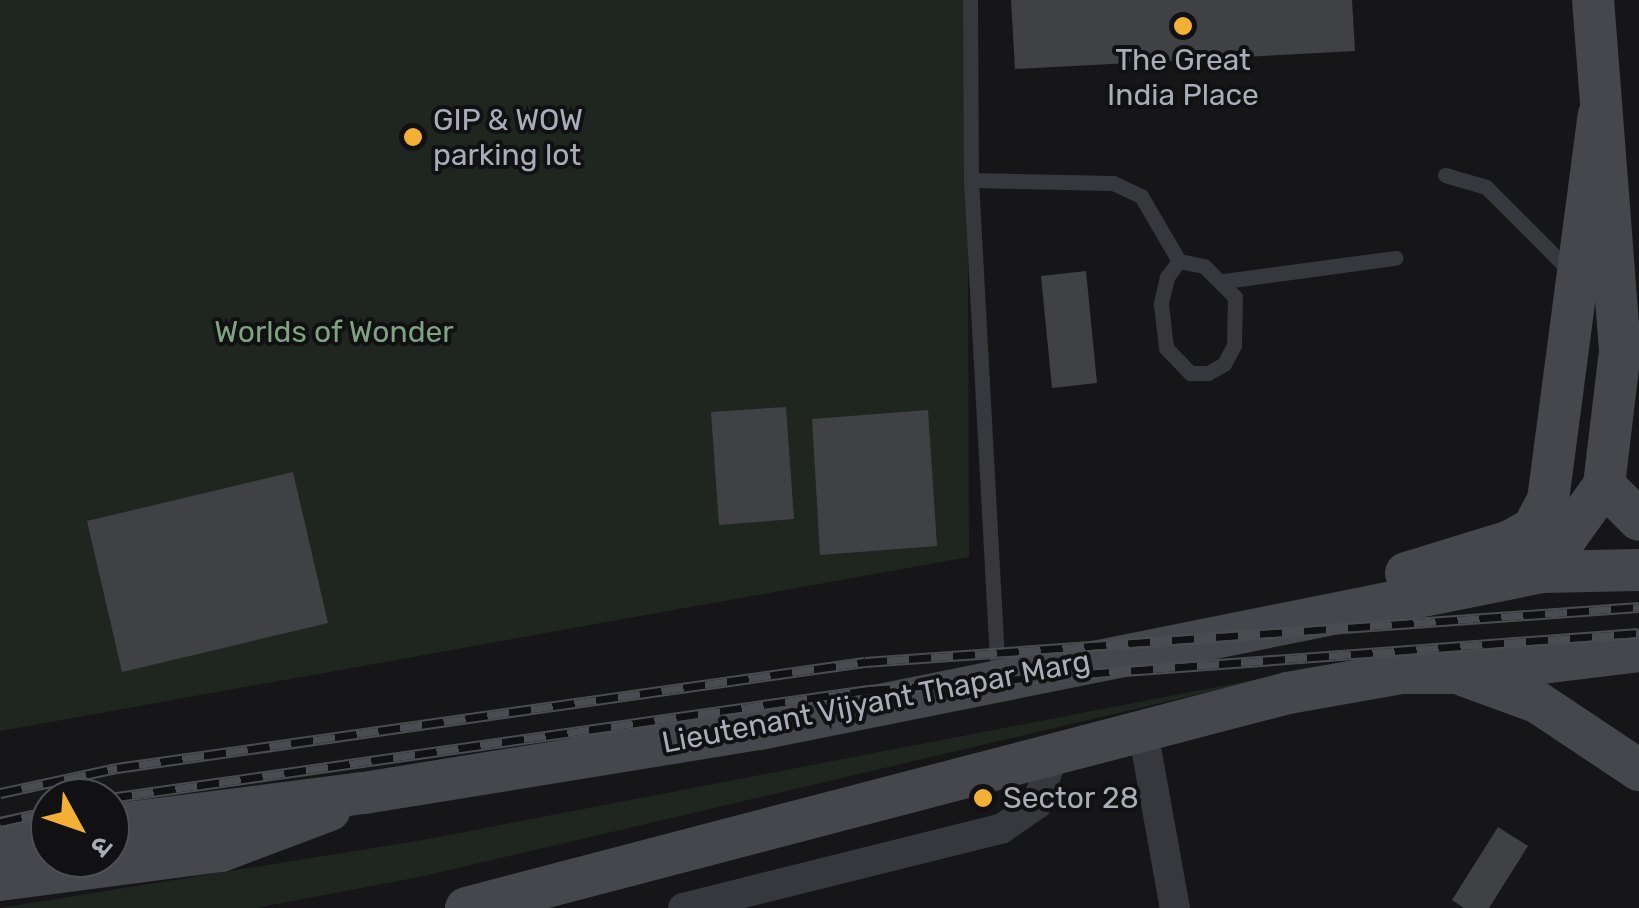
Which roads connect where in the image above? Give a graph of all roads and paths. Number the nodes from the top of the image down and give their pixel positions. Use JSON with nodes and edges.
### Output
{"nodes":[{"id":1,"x":970,"y":0,"type":"edge"},
{"id":2,"x":1593,"y":0,"type":"edge"},
{"id":3,"x":1599,"y":115,"type":"junction"},
{"id":4,"x":1445,"y":174,"type":"dead end"},
{"id":5,"x":971,"y":180,"type":"junction"},
{"id":6,"x":1395,"y":258,"type":"dead end"},
{"id":7,"x":1179,"y":261,"type":"junction"},
{"id":8,"x":1577,"y":279,"type":"junction"},
{"id":9,"x":1224,"y":281,"type":"junction"},
{"id":10,"x":1620,"y":350,"type":"junction"},
{"id":11,"x":1567,"y":354,"type":"junction"},
{"id":12,"x":1604,"y":485,"type":"junction"},
{"id":13,"x":1639,"y":520,"type":"edge"},
{"id":14,"x":1639,"y":570,"type":"edge"},
{"id":15,"x":1542,"y":572,"type":"junction"},
{"id":16,"x":1141,"y":648,"type":"junction"},
{"id":17,"x":1639,"y":651,"type":"edge"},
{"id":18,"x":1458,"y":674,"type":"junction"},
{"id":19,"x":998,"y":681,"type":"junction"},
{"id":20,"x":1144,"y":730,"type":"junction"},
{"id":21,"x":1053,"y":754,"type":"junction"},
{"id":22,"x":1639,"y":770,"type":"edge"},
{"id":23,"x":364,"y":793,"type":"junction"},
{"id":24,"x":130,"y":822,"type":"edge"},
{"id":25,"x":30,"y":835,"type":"edge"},
{"id":26,"x":0,"y":839,"type":"edge"},
{"id":27,"x":0,"y":880,"type":"edge"},
{"id":28,"x":466,"y":908,"type":"edge"},
{"id":29,"x":682,"y":908,"type":"edge"},
{"id":30,"x":1175,"y":908,"type":"edge"}],
"edges":[{"from":1,"to":5,"type":"lane"},
{"from":2,"to":3,"type":"main road"},
{"from":3,"to":8,"type":"main road"},
{"from":3,"to":10,"type":"main road"},
{"from":4,"to":8,"type":"lane"},
{"from":5,"to":7,"type":"lane"},
{"from":5,"to":19,"type":"lane"},
{"from":6,"to":9,"type":"lane"},
{"from":7,"to":9,"type":"lane"},
{"from":7,"to":9,"type":"lane"},
{"from":8,"to":11,"type":"main road"},
{"from":10,"to":11,"type":"main road"},
{"from":10,"to":12,"type":"main road"},
{"from":11,"to":16,"type":"main road"},
{"from":12,"to":13,"type":"main road"},
{"from":12,"to":15,"type":"main road"},
{"from":14,"to":15,"type":"main road","name":"Lieutenant Vijyant Thapar Marg"},
{"from":15,"to":16,"type":"main road","name":"Lieutenant Vijyant Thapar Marg"},
{"from":16,"to":19,"type":"main road","name":"Lieutenant Vijyant Thapar Marg"},
{"from":17,"to":18,"type":"main road"},
{"from":18,"to":20,"type":"main road"},
{"from":18,"to":22,"type":"main road"},
{"from":19,"to":23,"type":"main road","name":"Lieutenant Vijyant Thapar Marg"},
{"from":20,"to":21,"type":"main road"},
{"from":20,"to":30,"type":"street"},
{"from":21,"to":28,"type":"main road"},
{"from":21,"to":29,"type":"street"},
{"from":23,"to":24,"type":"main road","name":"Lieutenant Vijyant Thapar Marg"},
{"from":23,"to":27,"type":"main road"},
{"from":25,"to":26,"type":"main road"}]}
